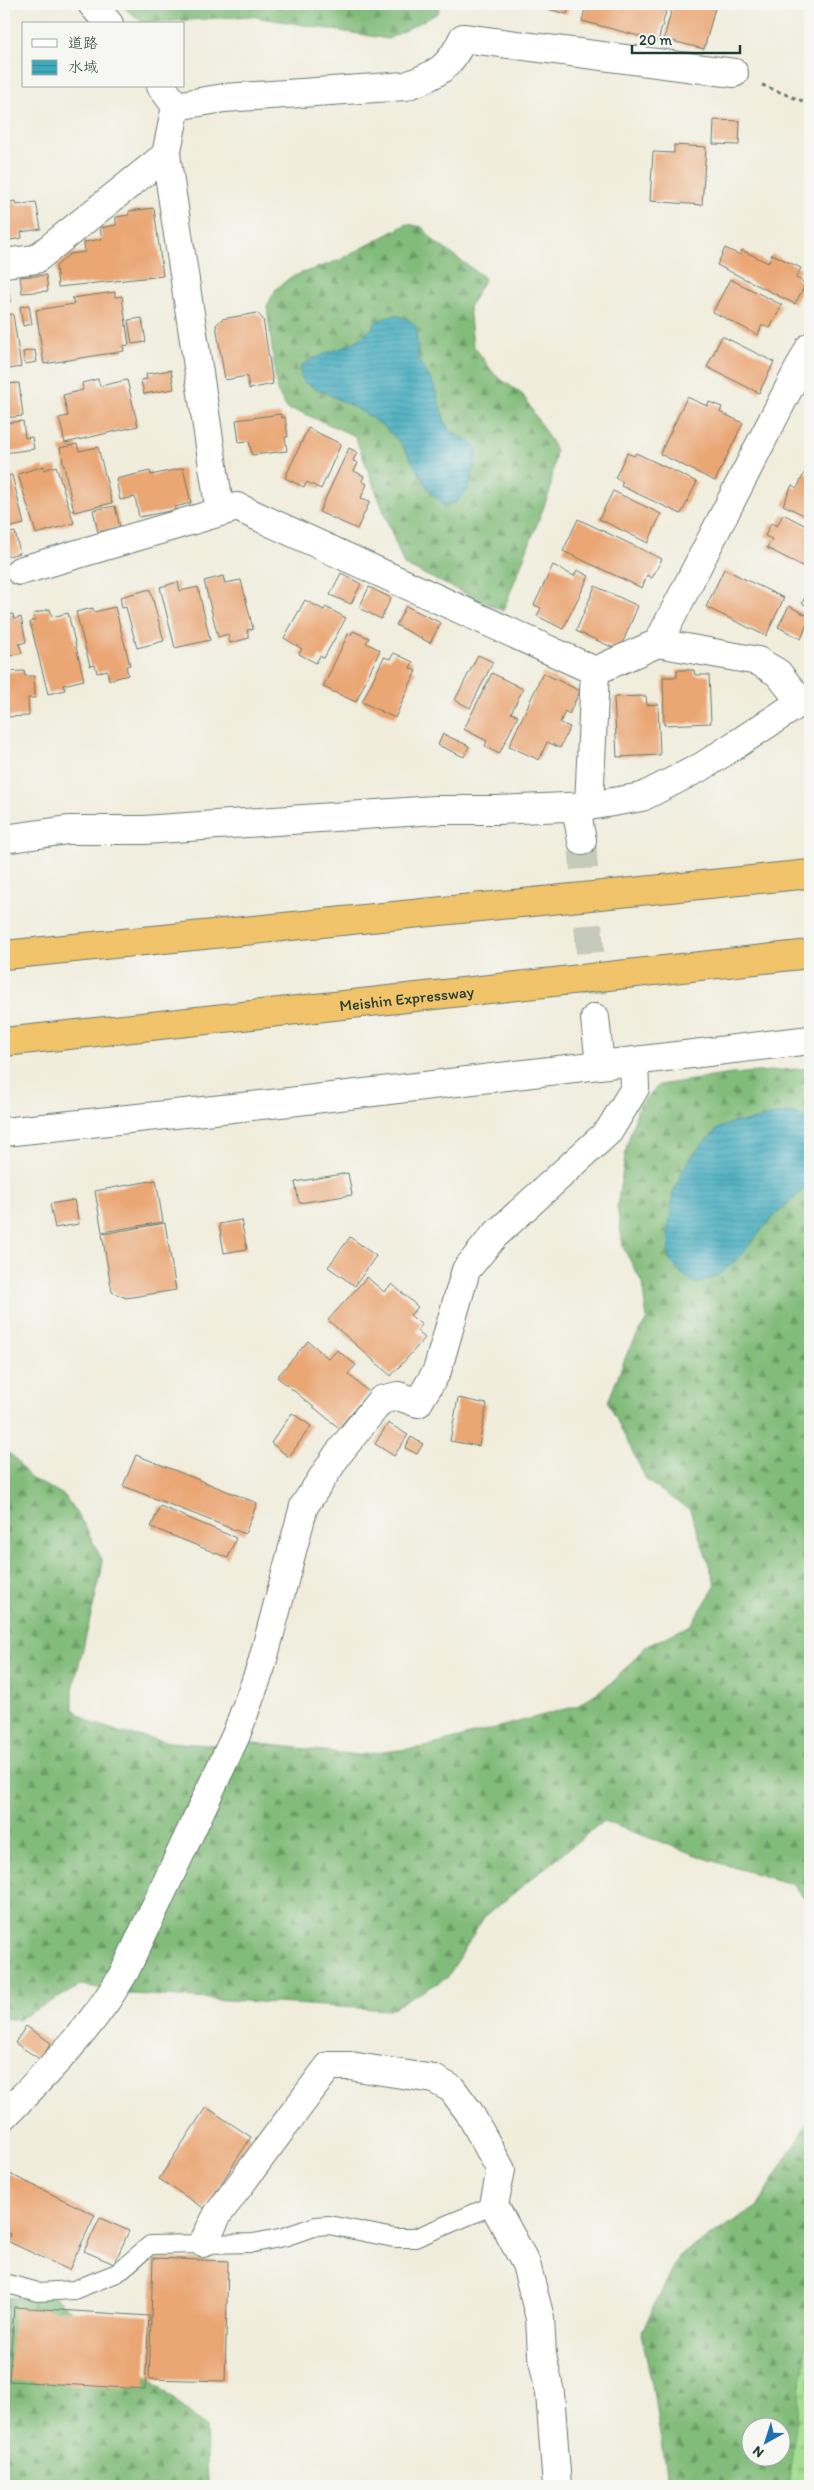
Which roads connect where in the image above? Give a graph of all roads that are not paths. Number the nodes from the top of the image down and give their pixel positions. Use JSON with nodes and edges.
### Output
{"nodes":[{"id":1,"x":92,"y":4,"type":"edge"},
{"id":2,"x":107,"y":22,"type":"edge"},
{"id":3,"x":734,"y":73,"type":"road end"},
{"id":4,"x":168,"y":96,"type":"edge"},
{"id":5,"x":166,"y":155,"type":"junction"},
{"id":6,"x":4,"y":263,"type":"edge"},
{"id":7,"x":810,"y":347,"type":"edge"},
{"id":8,"x":220,"y":512,"type":"junction"},
{"id":9,"x":20,"y":571,"type":"dead end"},
{"id":10,"x":658,"y":643,"type":"junction"},
{"id":11,"x":596,"y":671,"type":"junction"},
{"id":12,"x":806,"y":700,"type":"edge"},
{"id":13,"x":582,"y":806,"type":"junction"},
{"id":14,"x":4,"y":838,"type":"edge"},
{"id":15,"x":582,"y":841,"type":"tunnel mouth"},
{"id":16,"x":810,"y":874,"type":"edge"},
{"id":17,"x":810,"y":954,"type":"edge"},
{"id":18,"x":4,"y":955,"type":"edge"},
{"id":19,"x":595,"y":1018,"type":"tunnel mouth"},
{"id":20,"x":810,"y":1040,"type":"edge"},
{"id":21,"x":4,"y":1042,"type":"edge"},
{"id":22,"x":634,"y":1061,"type":"junction"},
{"id":23,"x":600,"y":1065,"type":"junction"},
{"id":24,"x":4,"y":1132,"type":"edge"},
{"id":25,"x":4,"y":2116,"type":"edge"},
{"id":26,"x":494,"y":2205,"type":"junction"},
{"id":27,"x":203,"y":2242,"type":"junction"},
{"id":28,"x":4,"y":2283,"type":"edge"},
{"id":29,"x":557,"y":2486,"type":"edge"}],
"edges":[{"from":1,"to":2,"type":"street"},
{"from":3,"to":4,"type":"street"},
{"from":4,"to":5,"type":"street"},
{"from":5,"to":6,"type":"street"},
{"from":5,"to":8,"type":"street"},
{"from":7,"to":10,"type":"street"},
{"from":8,"to":9,"type":"street"},
{"from":8,"to":11,"type":"street"},
{"from":10,"to":11,"type":"street"},
{"from":10,"to":12,"type":"street"},
{"from":11,"to":13,"type":"street"},
{"from":12,"to":13,"type":"street"},
{"from":13,"to":14,"type":"street"},
{"from":13,"to":15,"type":"street"},
{"from":16,"to":18,"type":"highway"},
{"from":17,"to":21,"type":"highway","name":"Meishin Expressway"},
{"from":19,"to":23,"type":"street"},
{"from":20,"to":22,"type":"street"},
{"from":22,"to":23,"type":"street"},
{"from":22,"to":25,"type":"street"},
{"from":23,"to":24,"type":"street"},
{"from":26,"to":27,"type":"lane"},
{"from":26,"to":27,"type":"street"},
{"from":26,"to":29,"type":"street"},
{"from":27,"to":28,"type":"lane"}]}
